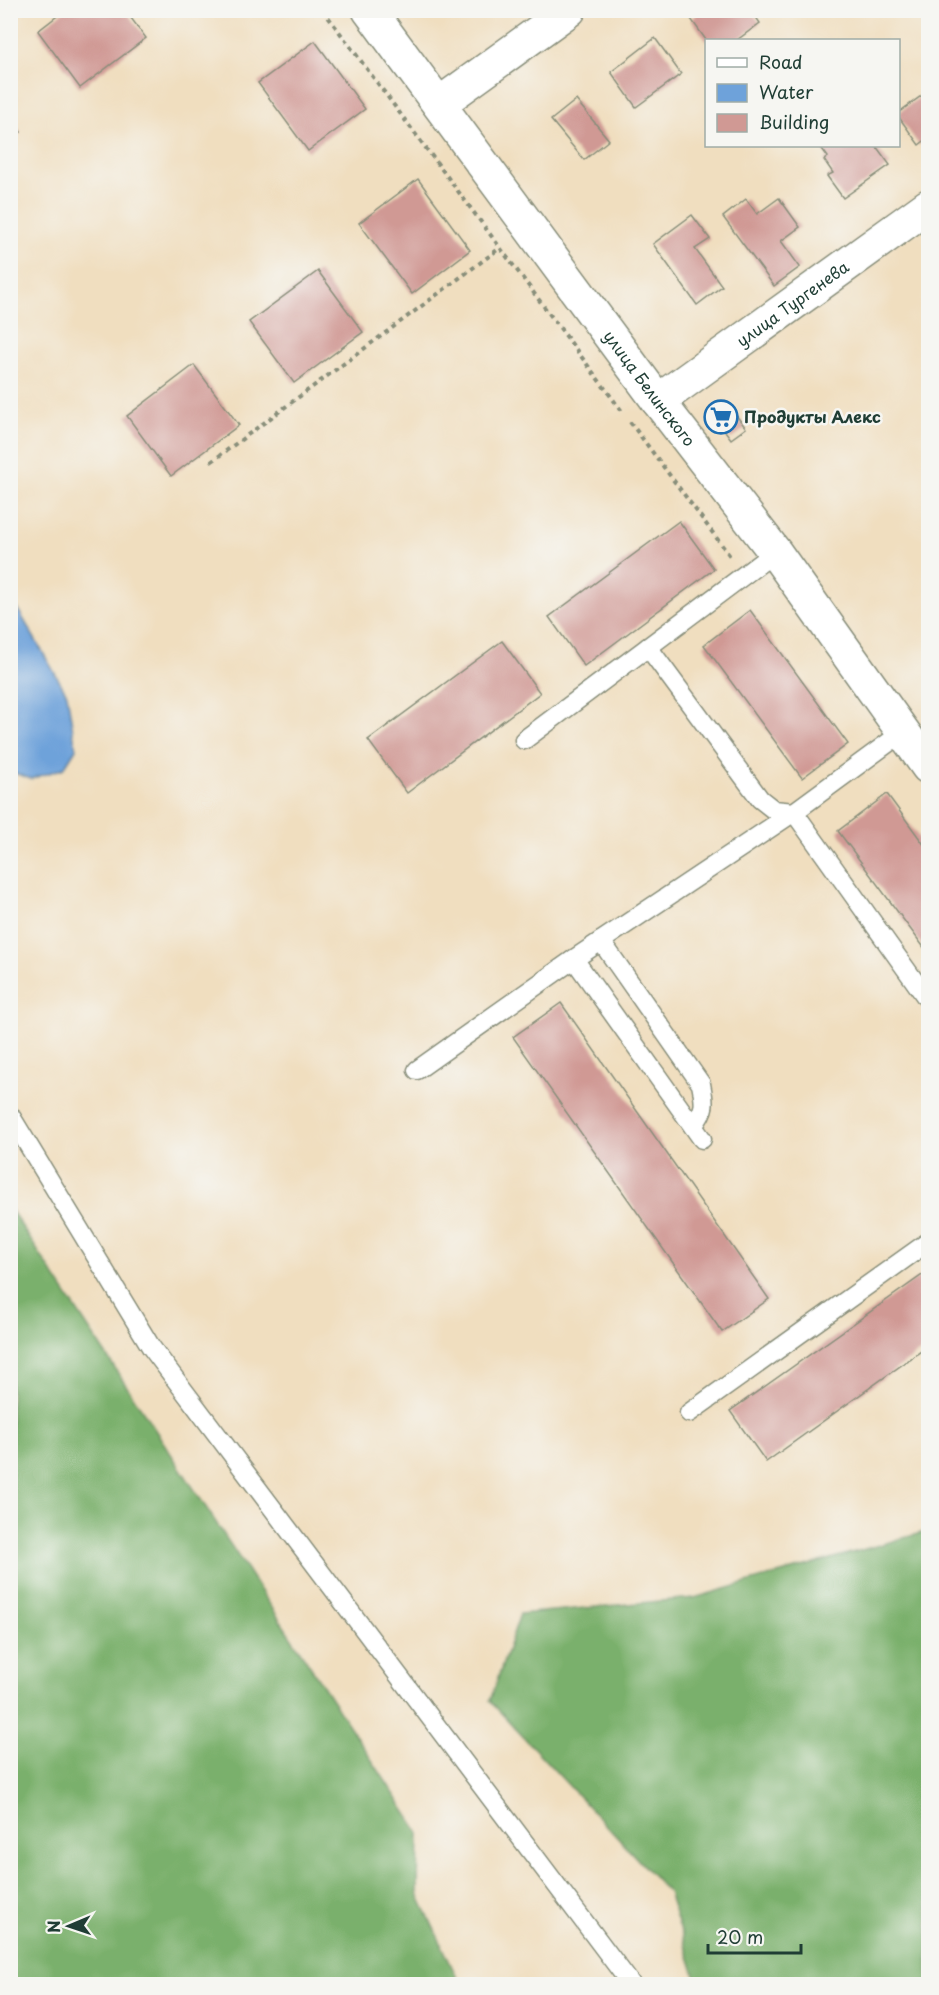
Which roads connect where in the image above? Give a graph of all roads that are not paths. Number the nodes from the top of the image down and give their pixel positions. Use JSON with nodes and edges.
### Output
{"nodes":[{"id":1,"x":369,"y":10,"type":"edge"},
{"id":2,"x":569,"y":10,"type":"edge"},
{"id":3,"x":439,"y":104,"type":"junction"},
{"id":4,"x":928,"y":206,"type":"edge"},
{"id":5,"x":658,"y":401,"type":"junction"},
{"id":6,"x":775,"y":552,"type":"junction"},
{"id":7,"x":648,"y":647,"type":"junction"},
{"id":8,"x":903,"y":732,"type":"junction"},
{"id":9,"x":524,"y":740,"type":"dead end"},
{"id":10,"x":928,"y":767,"type":"edge"},
{"id":11,"x":794,"y":812,"type":"junction"},
{"id":12,"x":601,"y":941,"type":"junction"},
{"id":13,"x":574,"y":959,"type":"junction"},
{"id":14,"x":928,"y":1000,"type":"edge"},
{"id":15,"x":417,"y":1070,"type":"dead end"},
{"id":16,"x":10,"y":1115,"type":"edge"},
{"id":17,"x":928,"y":1242,"type":"edge"},
{"id":18,"x":689,"y":1413,"type":"dead end"},
{"id":19,"x":631,"y":1984,"type":"edge"}],
"edges":[{"from":1,"to":3,"type":"street","name":"улица Белинского"},
{"from":2,"to":3,"type":"street"},
{"from":3,"to":5,"type":"street","name":"улица Белинского"},
{"from":4,"to":5,"type":"street","name":"улица Тургенева"},
{"from":5,"to":6,"type":"street","name":"улица Белинского"},
{"from":6,"to":7,"type":"lane"},
{"from":6,"to":8,"type":"street","name":"улица Белинского"},
{"from":7,"to":9,"type":"lane"},
{"from":7,"to":11,"type":"lane"},
{"from":8,"to":10,"type":"street","name":"улица Белинского"},
{"from":8,"to":11,"type":"lane"},
{"from":11,"to":12,"type":"lane"},
{"from":11,"to":14,"type":"lane"},
{"from":12,"to":13,"type":"lane"},
{"from":12,"to":13,"type":"lane"},
{"from":13,"to":15,"type":"lane"},
{"from":16,"to":19,"type":"lane"},
{"from":17,"to":18,"type":"lane"}]}
